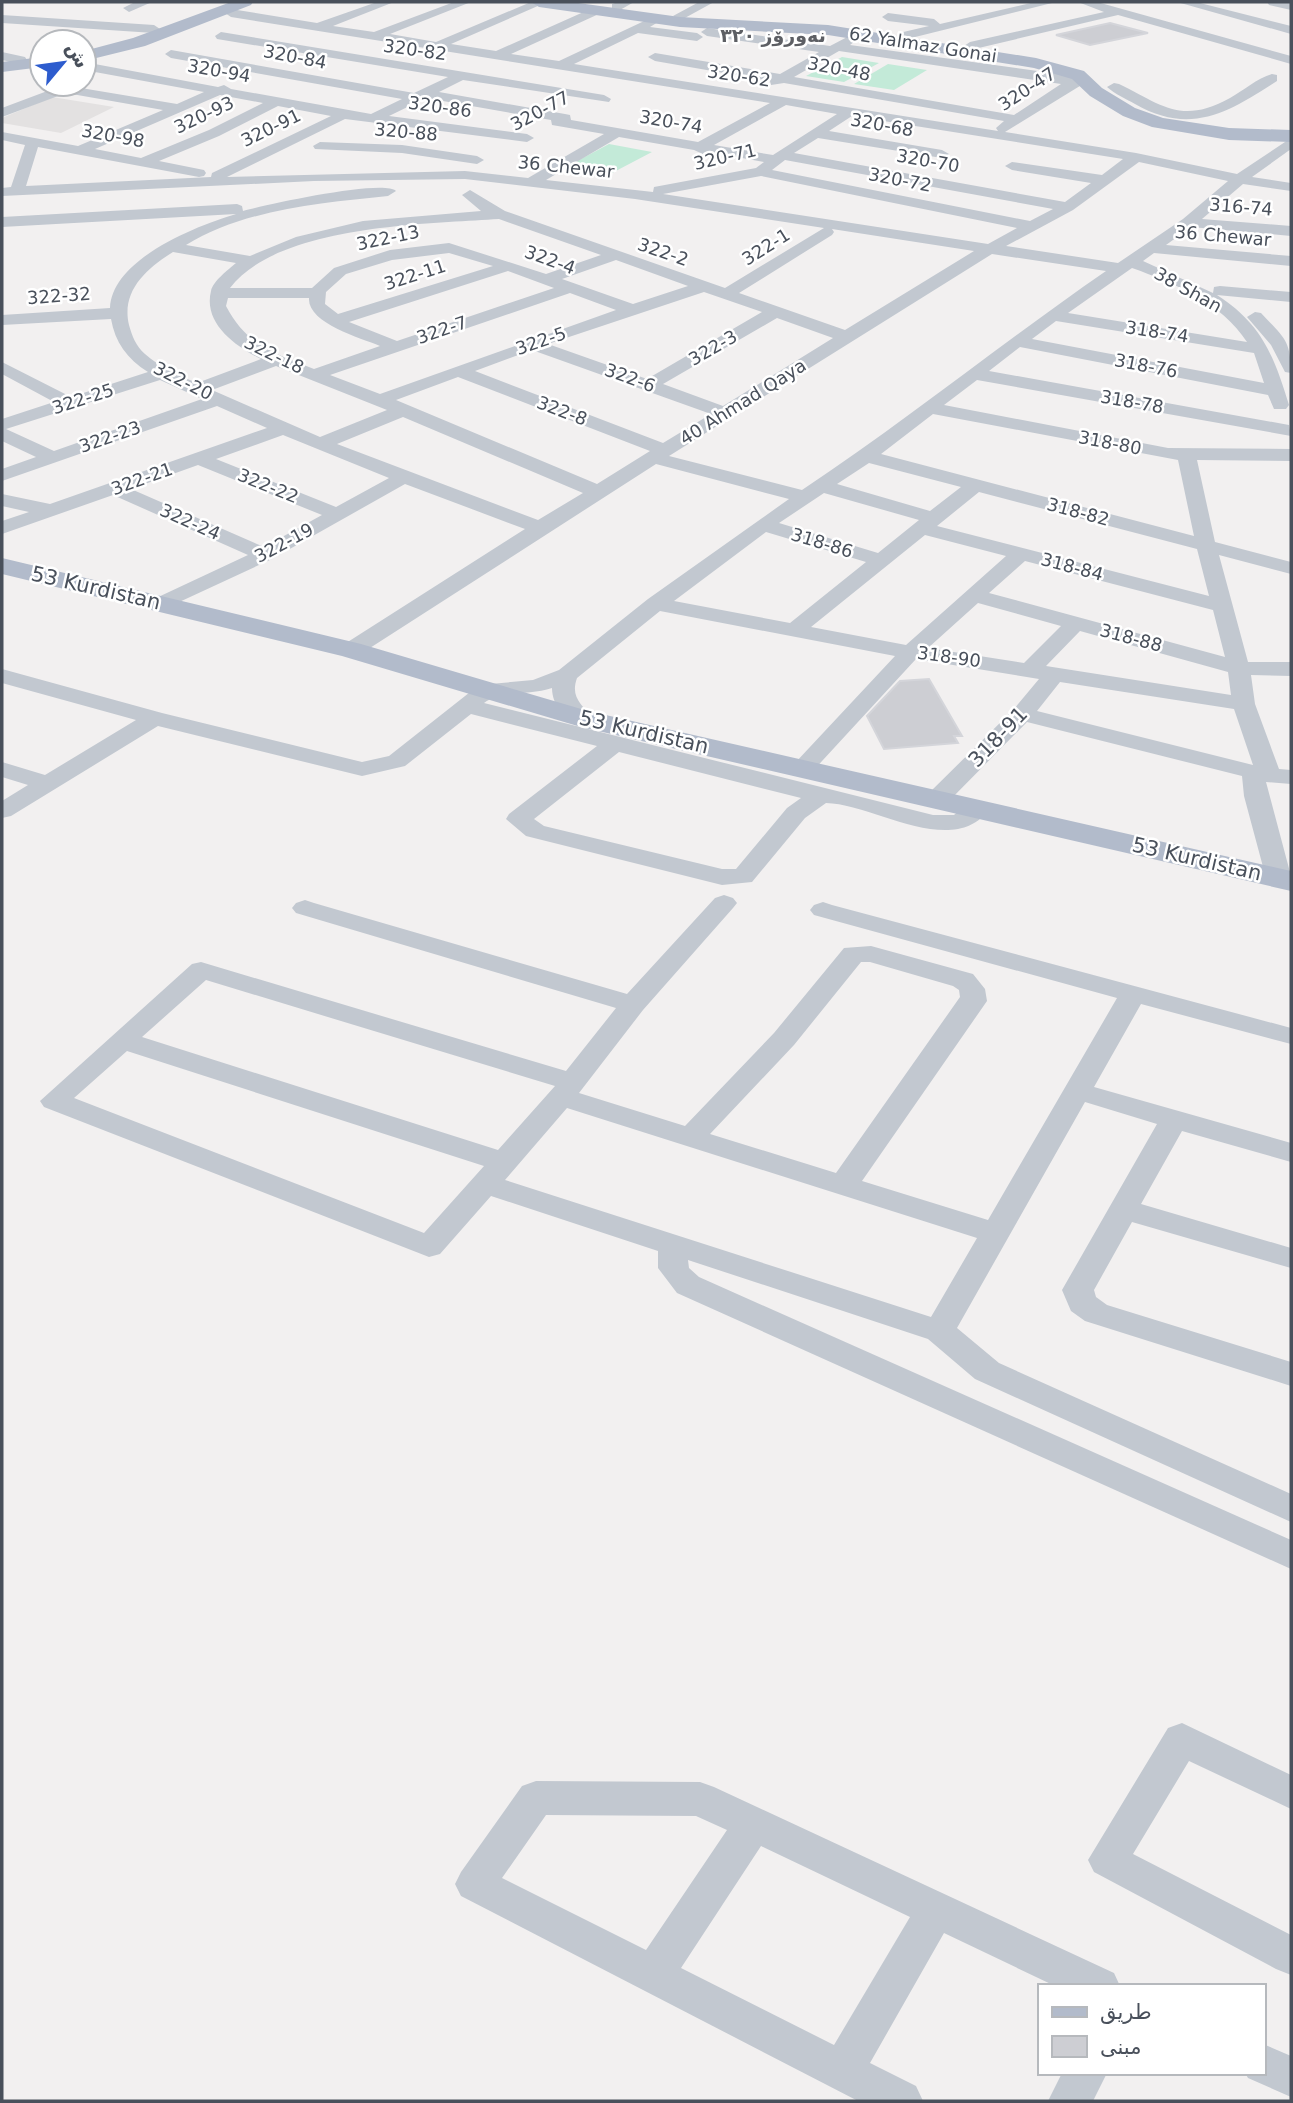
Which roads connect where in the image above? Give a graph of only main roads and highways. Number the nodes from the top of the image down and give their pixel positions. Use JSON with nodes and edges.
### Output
{"nodes":[{"id":1,"x":540,"y":2,"type":"edge"},
{"id":2,"x":577,"y":2,"type":"edge"},
{"id":3,"x":622,"y":5,"type":"edge"},
{"id":4,"x":228,"y":7,"type":"edge"},
{"id":5,"x":247,"y":8,"type":"edge"},
{"id":6,"x":755,"y":22,"type":"junction"},
{"id":7,"x":150,"y":33,"type":"junction"},
{"id":8,"x":862,"y":33,"type":"junction"},
{"id":9,"x":98,"y":46,"type":"edge"},
{"id":10,"x":98,"y":51,"type":"edge"},
{"id":11,"x":28,"y":60,"type":"edge"},
{"id":12,"x":28,"y":61,"type":"edge"},
{"id":13,"x":2,"y":64,"type":"edge"},
{"id":14,"x":1291,"y":129,"type":"edge"},
{"id":15,"x":1291,"y":136,"type":"edge"},
{"id":16,"x":2,"y":566,"type":"edge"},
{"id":17,"x":1285,"y":879,"type":"edge"}],
"edges":[{"from":1,"to":6,"type":"main road","name":"62 Yalmaz Gonai"},
{"from":2,"to":3,"type":"main road","name":"62 Yalmaz Gonai"},
{"from":3,"to":6,"type":"main road","name":"62 Yalmaz Gonai"},
{"from":4,"to":7,"type":"main road"},
{"from":5,"to":7,"type":"main road"},
{"from":6,"to":8,"type":"main road","name":"62 Yalmaz Gonai"},
{"from":7,"to":9,"type":"main road"},
{"from":7,"to":10,"type":"main road"},
{"from":8,"to":14,"type":"main road","name":"62 Yalmaz Gonai"},
{"from":8,"to":15,"type":"main road","name":"62 Yalmaz Gonai"},
{"from":11,"to":13,"type":"main road"},
{"from":12,"to":13,"type":"main road"},
{"from":16,"to":17,"type":"main road","name":"53 Kurdistan"}]}
